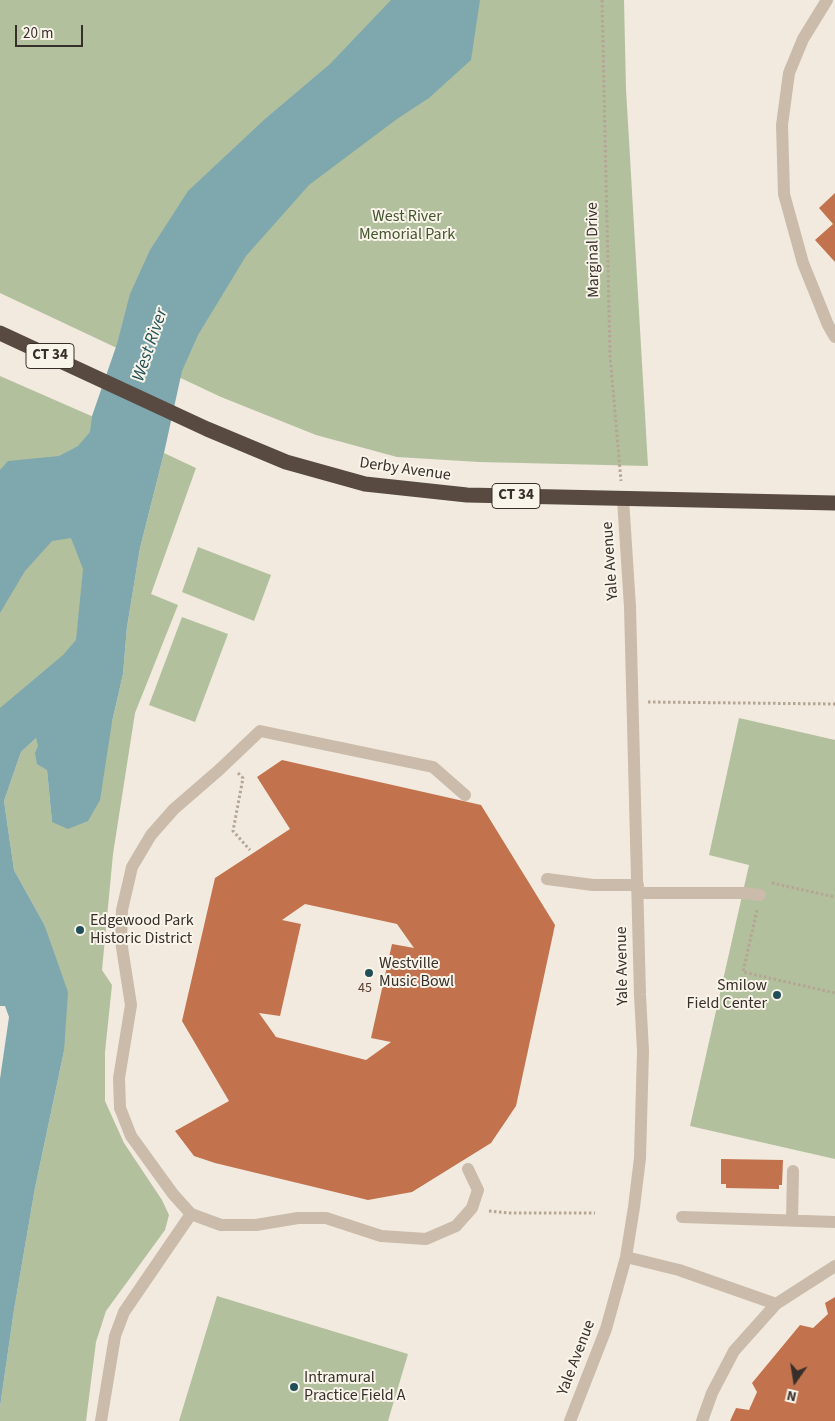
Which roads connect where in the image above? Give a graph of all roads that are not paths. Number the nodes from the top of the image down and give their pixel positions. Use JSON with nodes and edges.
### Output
{"nodes":[{"id":1,"x":827,"y":0,"type":"edge"},
{"id":2,"x":0,"y":333,"type":"edge"},
{"id":3,"x":835,"y":338,"type":"edge"},
{"id":4,"x":623,"y":499,"type":"junction"},
{"id":5,"x":835,"y":503,"type":"edge"},
{"id":6,"x":465,"y":795,"type":"dead end"},
{"id":7,"x":547,"y":879,"type":"dead end"},
{"id":8,"x":638,"y":889,"type":"junction"},
{"id":9,"x":760,"y":895,"type":"road end"},
{"id":10,"x":468,"y":1169,"type":"dead end"},
{"id":11,"x":793,"y":1171,"type":"dead end"},
{"id":12,"x":191,"y":1214,"type":"junction"},
{"id":13,"x":682,"y":1218,"type":"dead end"},
{"id":14,"x":792,"y":1221,"type":"junction"},
{"id":15,"x":835,"y":1222,"type":"edge"},
{"id":16,"x":626,"y":1257,"type":"junction"},
{"id":17,"x":835,"y":1266,"type":"edge"},
{"id":18,"x":776,"y":1304,"type":"junction"},
{"id":19,"x":101,"y":1421,"type":"edge"},
{"id":20,"x":570,"y":1421,"type":"edge"},
{"id":21,"x":702,"y":1421,"type":"edge"}],
"edges":[{"from":1,"to":3,"type":"street"},
{"from":2,"to":4,"type":"highway","name":"Derby Avenue","number":"CT 34"},
{"from":4,"to":5,"type":"highway","name":"Derby Avenue","number":"CT 34"},
{"from":4,"to":8,"type":"street","name":"Yale Avenue"},
{"from":6,"to":12,"type":"street"},
{"from":7,"to":8,"type":"street"},
{"from":8,"to":9,"type":"street"},
{"from":8,"to":16,"type":"street","name":"Yale Avenue"},
{"from":10,"to":12,"type":"street"},
{"from":11,"to":14,"type":"street"},
{"from":12,"to":19,"type":"street"},
{"from":13,"to":14,"type":"street"},
{"from":14,"to":15,"type":"street"},
{"from":16,"to":18,"type":"street"},
{"from":16,"to":20,"type":"street","name":"Yale Avenue"},
{"from":17,"to":18,"type":"street"},
{"from":18,"to":21,"type":"street"}]}
